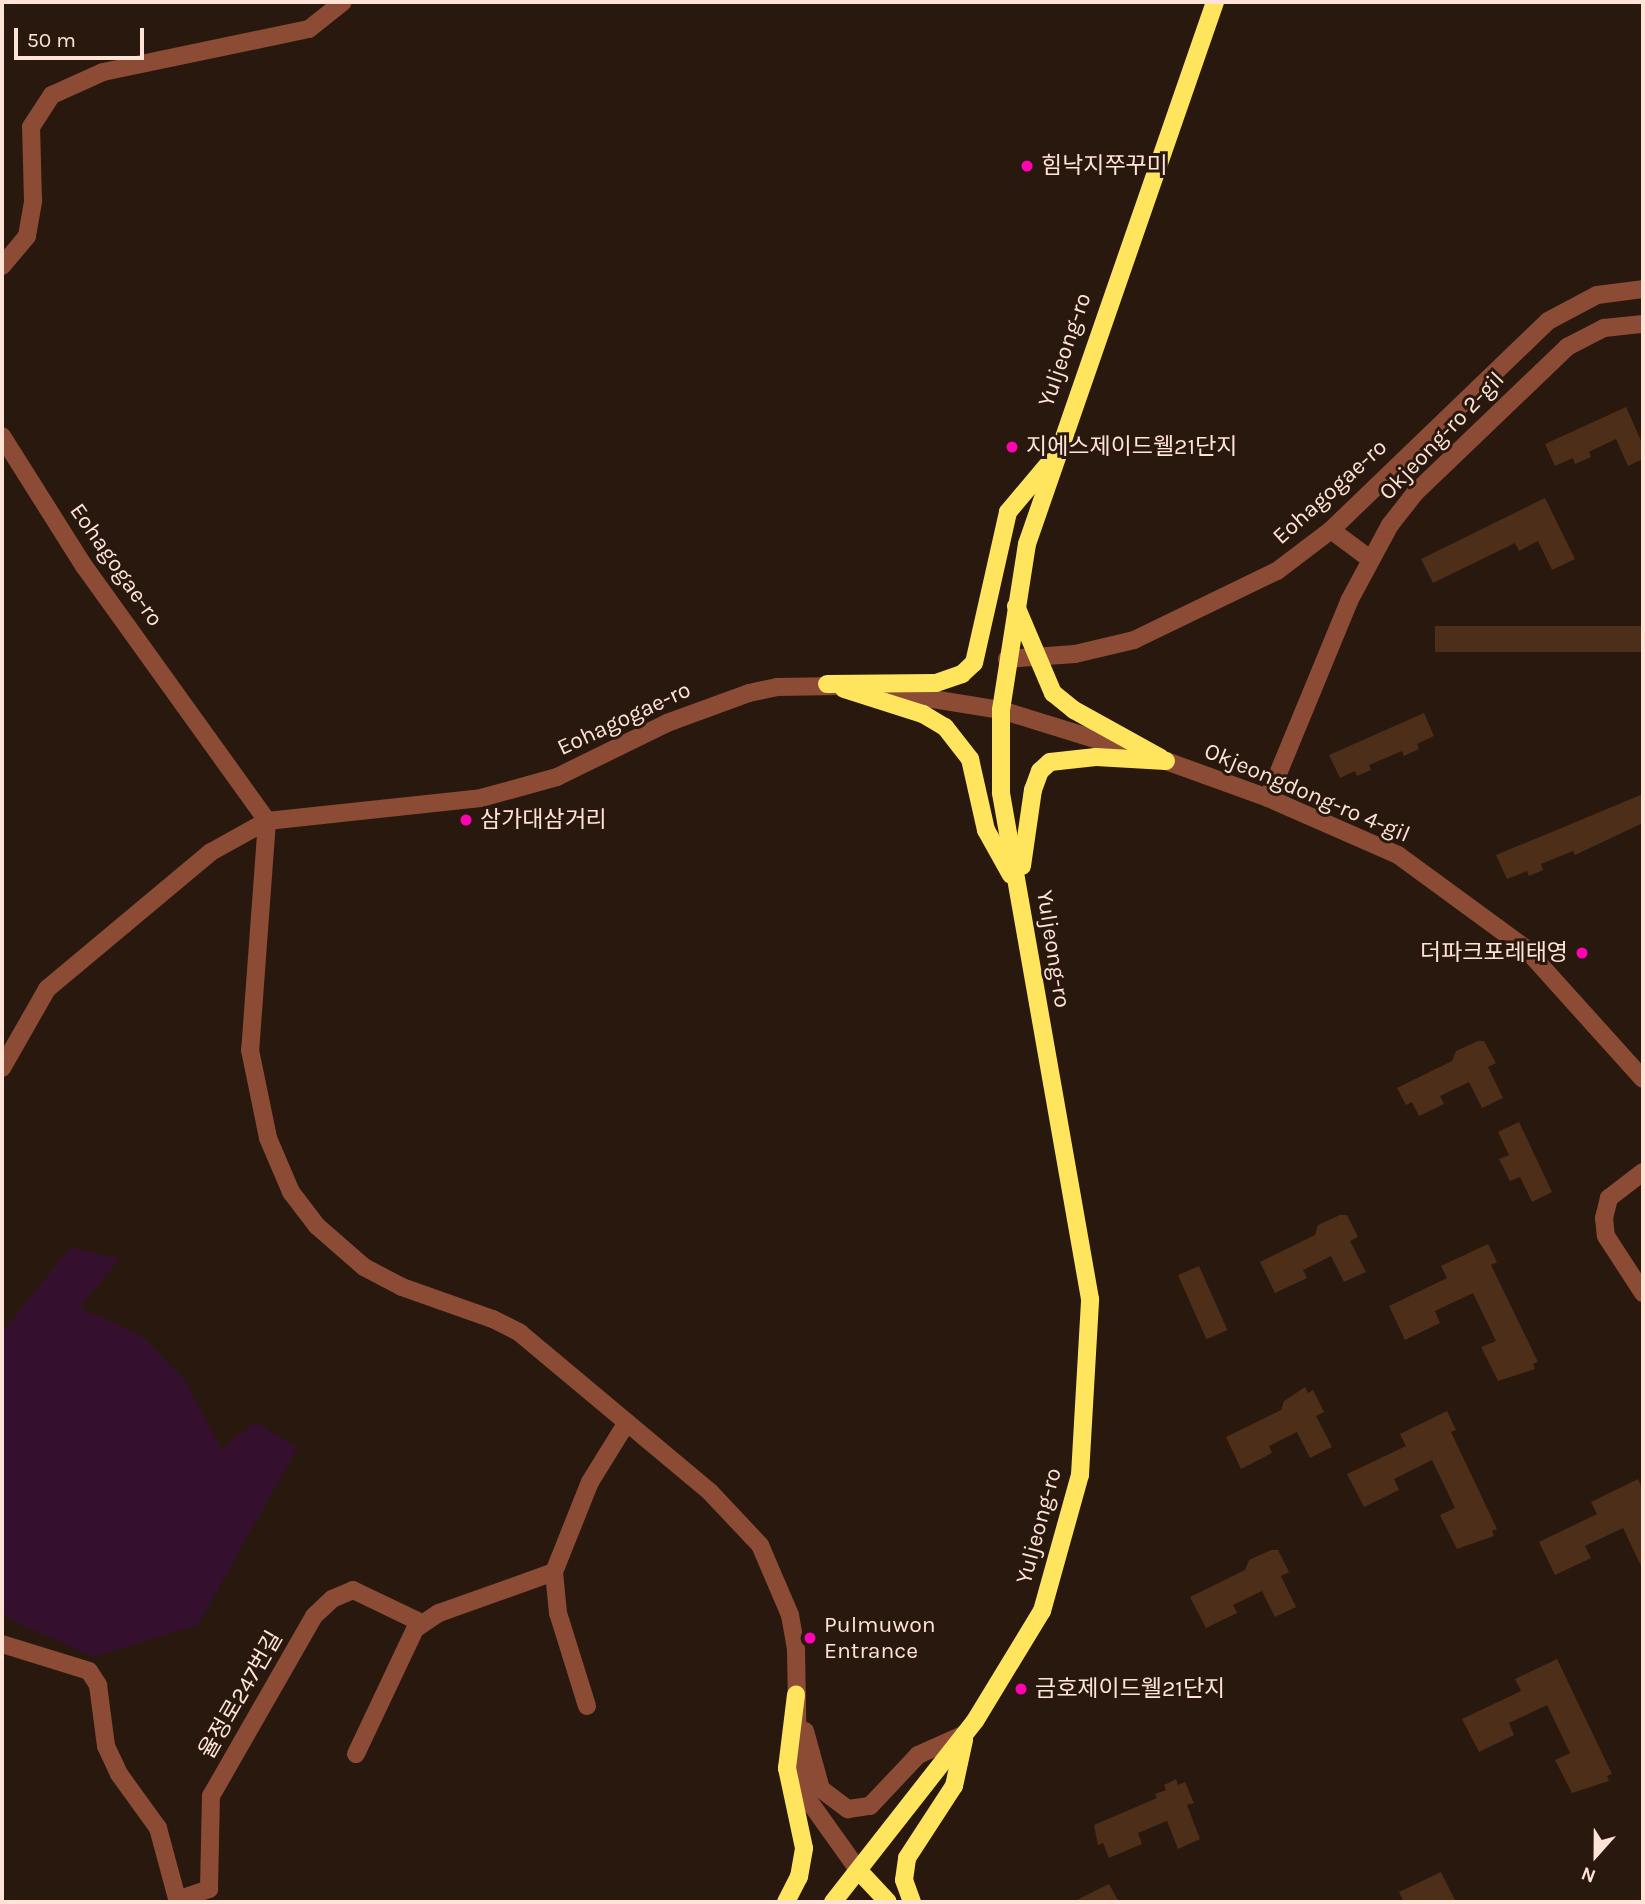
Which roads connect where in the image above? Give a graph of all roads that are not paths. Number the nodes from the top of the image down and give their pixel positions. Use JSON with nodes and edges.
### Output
{"nodes":[{"id":1,"x":343,"y":2,"type":"edge"},
{"id":2,"x":1215,"y":2,"type":"edge"},
{"id":3,"x":2,"y":266,"type":"edge"},
{"id":4,"x":1643,"y":289,"type":"edge"},
{"id":5,"x":1643,"y":324,"type":"edge"},
{"id":6,"x":2,"y":436,"type":"edge"},
{"id":7,"x":1056,"y":454,"type":"junction"},
{"id":8,"x":1331,"y":530,"type":"junction"},
{"id":9,"x":1370,"y":559,"type":"junction"},
{"id":10,"x":1015,"y":603,"type":"junction"},
{"id":11,"x":1035,"y":657,"type":"junction"},
{"id":12,"x":1007,"y":659,"type":"junction"},
{"id":13,"x":827,"y":684,"type":"junction"},
{"id":14,"x":1001,"y":710,"type":"junction"},
{"id":15,"x":1166,"y":761,"type":"junction"},
{"id":16,"x":1268,"y":798,"type":"junction"},
{"id":17,"x":267,"y":821,"type":"junction"},
{"id":18,"x":1020,"y":891,"type":"junction"},
{"id":19,"x":2,"y":1068,"type":"edge"},
{"id":20,"x":1643,"y":1079,"type":"edge"},
{"id":21,"x":1643,"y":1172,"type":"edge"},
{"id":22,"x":1643,"y":1293,"type":"edge"},
{"id":23,"x":627,"y":1422,"type":"junction"},
{"id":24,"x":554,"y":1572,"type":"junction"},
{"id":25,"x":422,"y":1623,"type":"junction"},
{"id":26,"x":2,"y":1644,"type":"edge"},
{"id":27,"x":796,"y":1695,"type":"junction"},
{"id":28,"x":587,"y":1706,"type":"dead end"},
{"id":29,"x":965,"y":1734,"type":"junction"},
{"id":30,"x":356,"y":1754,"type":"dead end"},
{"id":31,"x":859,"y":1871,"type":"junction"},
{"id":32,"x":178,"y":1901,"type":"edge"},
{"id":33,"x":786,"y":1902,"type":"edge"},
{"id":34,"x":833,"y":1902,"type":"edge"},
{"id":35,"x":888,"y":1902,"type":"edge"},
{"id":36,"x":912,"y":1902,"type":"edge"}],
"edges":[{"from":1,"to":3,"type":"street"},
{"from":2,"to":7,"type":"main road","name":"Yuljeong-ro"},
{"from":4,"to":8,"type":"street","name":"Eohagogae-ro"},
{"from":5,"to":9,"type":"street","name":"Okjeong-ro 2-gil"},
{"from":6,"to":17,"type":"street","name":"Eohagogae-ro"},
{"from":7,"to":10,"type":"main road","name":"Yuljeong-ro"},
{"from":7,"to":13,"type":"main road"},
{"from":8,"to":9,"type":"street"},
{"from":8,"to":11,"type":"street","name":"Eohagogae-ro"},
{"from":9,"to":16,"type":"street","name":"Okjeong-ro 2-gil"},
{"from":10,"to":11,"type":"main road"},
{"from":10,"to":12,"type":"main road","name":"Yuljeong-ro"},
{"from":11,"to":12,"type":"street","name":"Eohagogae-ro"},
{"from":11,"to":15,"type":"main road"},
{"from":12,"to":14,"type":"main road","name":"Yuljeong-ro"},
{"from":13,"to":14,"type":"street","name":"Eohagogae-ro"},
{"from":13,"to":17,"type":"street","name":"Eohagogae-ro"},
{"from":13,"to":18,"type":"main road"},
{"from":14,"to":15,"type":"street","name":"Okjeongdong-ro 4-gil"},
{"from":14,"to":18,"type":"main road","name":"Yuljeong-ro"},
{"from":15,"to":16,"type":"street","name":"Okjeongdong-ro 4-gil"},
{"from":15,"to":18,"type":"main road"},
{"from":16,"to":20,"type":"street","name":"Okjeongdong-ro 4-gil"},
{"from":17,"to":19,"type":"street","name":"Eohagogae-ro"},
{"from":17,"to":23,"type":"street"},
{"from":18,"to":29,"type":"main road","name":"Yuljeong-ro"},
{"from":21,"to":22,"type":"street"},
{"from":23,"to":24,"type":"street"},
{"from":23,"to":27,"type":"street"},
{"from":24,"to":25,"type":"street"},
{"from":24,"to":28,"type":"street"},
{"from":25,"to":30,"type":"street"},
{"from":25,"to":32,"type":"street","name":"율정로247번길"},
{"from":26,"to":32,"type":"street","name":"율정로247번길"},
{"from":27,"to":29,"type":"street"},
{"from":27,"to":31,"type":"street"},
{"from":27,"to":33,"type":"main road"},
{"from":29,"to":31,"type":"main road","name":"Yuljeong-ro"},
{"from":29,"to":36,"type":"main road"},
{"from":31,"to":34,"type":"main road","name":"Yuljeong-ro"},
{"from":31,"to":35,"type":"main road"}]}
